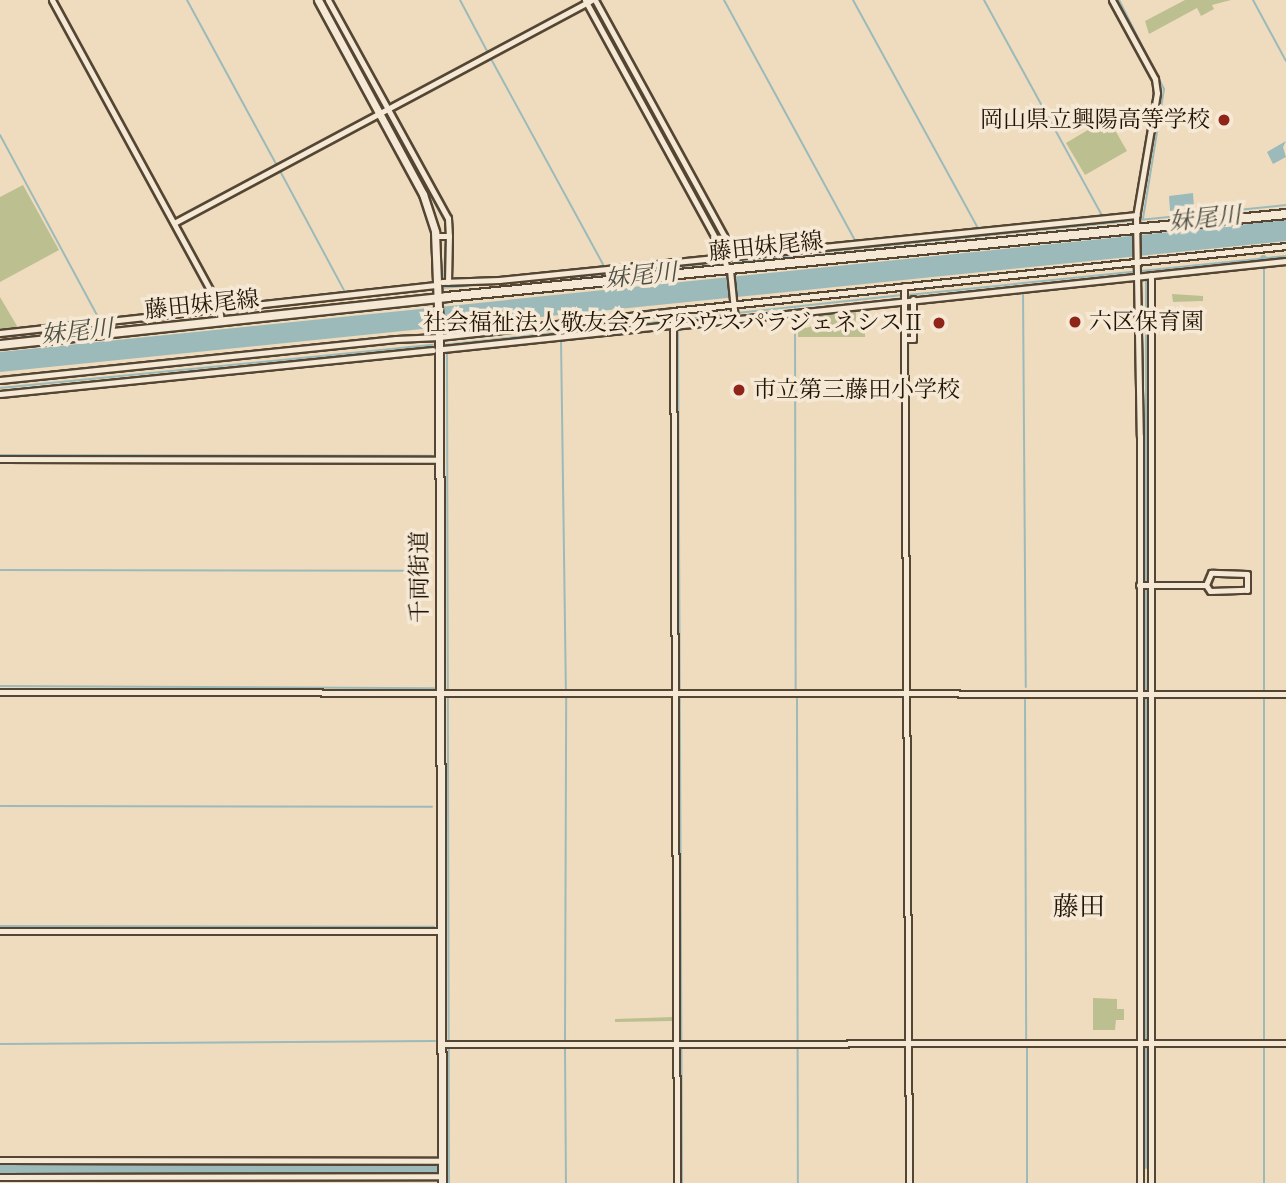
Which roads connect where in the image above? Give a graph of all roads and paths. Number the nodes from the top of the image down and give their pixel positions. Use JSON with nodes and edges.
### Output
{"nodes":[{"id":1,"x":52,"y":0,"type":"edge"},
{"id":2,"x":318,"y":0,"type":"edge"},
{"id":3,"x":328,"y":0,"type":"edge"},
{"id":4,"x":1112,"y":0,"type":"edge"},
{"id":5,"x":590,"y":1,"type":"edge"},
{"id":6,"x":384,"y":111,"type":"junction"},
{"id":7,"x":1286,"y":214,"type":"edge"},
{"id":8,"x":174,"y":223,"type":"junction"},
{"id":9,"x":1137,"y":224,"type":"junction"},
{"id":10,"x":444,"y":236,"type":"junction"},
{"id":11,"x":1286,"y":246,"type":"edge"},
{"id":12,"x":1286,"y":261,"type":"edge"},
{"id":13,"x":1139,"y":262,"type":"junction"},
{"id":14,"x":729,"y":263,"type":"junction"},
{"id":15,"x":1139,"y":275,"type":"junction"},
{"id":16,"x":1151,"y":275,"type":"junction"},
{"id":17,"x":433,"y":285,"type":"dead end"},
{"id":18,"x":907,"y":296,"type":"junction"},
{"id":19,"x":438,"y":301,"type":"junction"},
{"id":20,"x":734,"y":311,"type":"junction"},
{"id":21,"x":220,"y":314,"type":"junction"},
{"id":22,"x":675,"y":322,"type":"junction"},
{"id":23,"x":0,"y":333,"type":"edge"},
{"id":24,"x":439,"y":335,"type":"junction"},
{"id":25,"x":0,"y":345,"type":"edge"},
{"id":26,"x":443,"y":349,"type":"dead end"},
{"id":27,"x":433,"y":350,"type":"dead end"},
{"id":28,"x":294,"y":357,"type":"junction"},
{"id":29,"x":0,"y":380,"type":"edge"},
{"id":30,"x":0,"y":394,"type":"edge"},
{"id":31,"x":0,"y":458,"type":"edge"},
{"id":32,"x":439,"y":460,"type":"junction"},
{"id":33,"x":1146,"y":563,"type":"junction"},
{"id":34,"x":1206,"y":585,"type":"junction"},
{"id":35,"x":1145,"y":586,"type":"junction"},
{"id":36,"x":1145,"y":601,"type":"junction"},
{"id":37,"x":1145,"y":618,"type":"junction"},
{"id":38,"x":0,"y":692,"type":"edge"},
{"id":39,"x":445,"y":693,"type":"junction"},
{"id":40,"x":678,"y":693,"type":"junction"},
{"id":41,"x":909,"y":694,"type":"junction"},
{"id":42,"x":1145,"y":694,"type":"junction"},
{"id":43,"x":1286,"y":694,"type":"edge"},
{"id":44,"x":0,"y":931,"type":"edge"},
{"id":45,"x":441,"y":931,"type":"junction"},
{"id":46,"x":911,"y":1043,"type":"junction"},
{"id":47,"x":1146,"y":1043,"type":"junction"},
{"id":48,"x":1286,"y":1043,"type":"edge"},
{"id":49,"x":446,"y":1044,"type":"junction"},
{"id":50,"x":680,"y":1045,"type":"junction"},
{"id":51,"x":0,"y":1160,"type":"edge"},
{"id":52,"x":442,"y":1161,"type":"junction"},
{"id":53,"x":0,"y":1177,"type":"edge"},
{"id":54,"x":442,"y":1180,"type":"edge"},
{"id":55,"x":677,"y":1183,"type":"edge"},
{"id":56,"x":909,"y":1183,"type":"edge"},
{"id":57,"x":1140,"y":1183,"type":"edge"},
{"id":58,"x":1151,"y":1183,"type":"edge"}],
"edges":[{"from":1,"to":8,"type":"street"},
{"from":2,"to":6,"type":"street","name":"千両街道"},
{"from":3,"to":6,"type":"street"},
{"from":4,"to":9,"type":"street"},
{"from":5,"to":6,"type":"street"},
{"from":5,"to":14,"type":"street"},
{"from":6,"to":8,"type":"street"},
{"from":6,"to":10,"type":"street","name":"千両街道"},
{"from":6,"to":10,"type":"street"},
{"from":7,"to":9,"type":"main road","name":"藤田妹尾線"},
{"from":8,"to":21,"type":"street"},
{"from":9,"to":13,"type":"street"},
{"from":9,"to":14,"type":"main road","name":"藤田妹尾線"},
{"from":9,"to":14,"type":"street"},
{"from":10,"to":14,"type":"street"},
{"from":10,"to":19,"type":"street","name":"千両街道"},
{"from":11,"to":13,"type":"street"},
{"from":12,"to":16,"type":"street"},
{"from":13,"to":15,"type":"street"},
{"from":13,"to":18,"type":"street"},
{"from":14,"to":19,"type":"main road","name":"藤田妹尾線"},
{"from":14,"to":20,"type":"street"},
{"from":15,"to":16,"type":"street"},
{"from":15,"to":18,"type":"street"},
{"from":15,"to":33,"type":"street"},
{"from":16,"to":33,"type":"street"},
{"from":17,"to":21,"type":"street"},
{"from":18,"to":20,"type":"street"},
{"from":18,"to":20,"type":"street"},
{"from":18,"to":41,"type":"street"},
{"from":19,"to":21,"type":"main road","name":"藤田妹尾線"},
{"from":19,"to":24,"type":"street","name":"千両街道"},
{"from":20,"to":22,"type":"street"},
{"from":20,"to":22,"type":"street"},
{"from":21,"to":23,"type":"street"},
{"from":21,"to":25,"type":"main road","name":"藤田妹尾線"},
{"from":22,"to":24,"type":"street"},
{"from":22,"to":26,"type":"street"},
{"from":22,"to":40,"type":"street"},
{"from":24,"to":28,"type":"street"},
{"from":24,"to":32,"type":"street","name":"千両街道"},
{"from":27,"to":28,"type":"street"},
{"from":28,"to":29,"type":"street"},
{"from":28,"to":30,"type":"street"},
{"from":31,"to":32,"type":"street"},
{"from":32,"to":39,"type":"street","name":"千両街道"},
{"from":33,"to":35,"type":"street"},
{"from":33,"to":35,"type":"street"},
{"from":34,"to":34,"type":"street"},
{"from":34,"to":35,"type":"street"},
{"from":35,"to":36,"type":"street"},
{"from":35,"to":36,"type":"street"},
{"from":36,"to":37,"type":"street"},
{"from":36,"to":37,"type":"street"},
{"from":37,"to":42,"type":"street"},
{"from":37,"to":42,"type":"street"},
{"from":38,"to":39,"type":"street"},
{"from":39,"to":40,"type":"street"},
{"from":39,"to":45,"type":"street","name":"千両街道"},
{"from":40,"to":41,"type":"street"},
{"from":40,"to":50,"type":"street"},
{"from":41,"to":42,"type":"street"},
{"from":41,"to":46,"type":"street"},
{"from":42,"to":43,"type":"street"},
{"from":42,"to":47,"type":"street"},
{"from":42,"to":47,"type":"street"},
{"from":44,"to":45,"type":"street"},
{"from":45,"to":49,"type":"street","name":"千両街道"},
{"from":46,"to":47,"type":"street"},
{"from":46,"to":50,"type":"street"},
{"from":46,"to":56,"type":"street"},
{"from":47,"to":48,"type":"street"},
{"from":47,"to":57,"type":"street"},
{"from":47,"to":58,"type":"street"},
{"from":49,"to":50,"type":"street"},
{"from":49,"to":52,"type":"street","name":"千両街道"},
{"from":50,"to":55,"type":"street"},
{"from":51,"to":52,"type":"street"},
{"from":52,"to":54,"type":"street","name":"千両街道"},
{"from":53,"to":54,"type":"street"}]}
